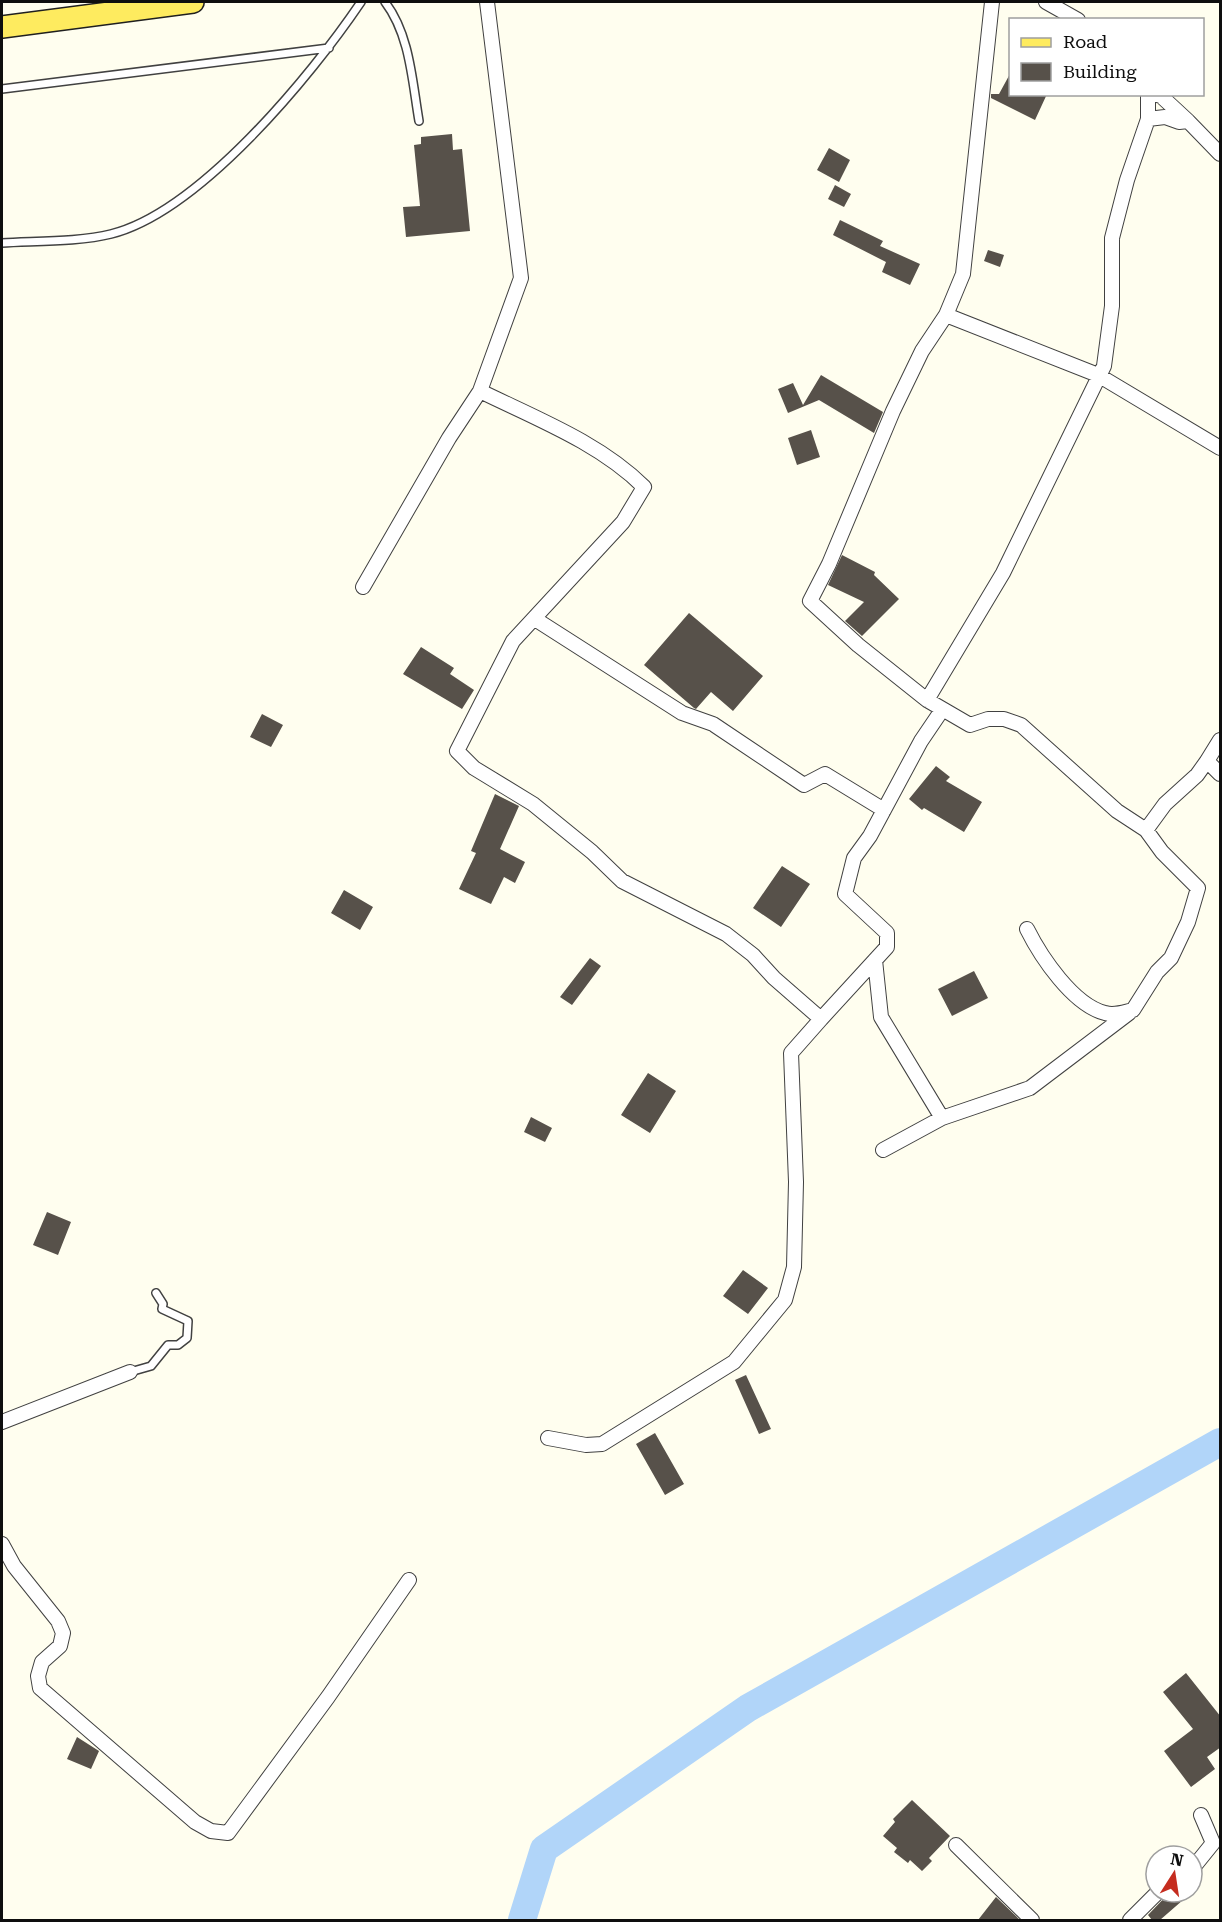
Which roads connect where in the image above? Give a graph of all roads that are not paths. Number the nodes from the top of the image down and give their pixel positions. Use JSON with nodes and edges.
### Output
{"nodes":[{"id":1,"x":193,"y":2,"type":"edge"},
{"id":2,"x":361,"y":2,"type":"edge"},
{"id":3,"x":385,"y":2,"type":"edge"},
{"id":4,"x":487,"y":2,"type":"edge"},
{"id":5,"x":992,"y":2,"type":"edge"},
{"id":6,"x":1046,"y":2,"type":"edge"},
{"id":7,"x":1074,"y":18,"type":"edge"},
{"id":8,"x":2,"y":27,"type":"edge"},
{"id":9,"x":330,"y":48,"type":"junction"},
{"id":10,"x":2,"y":89,"type":"edge"},
{"id":11,"x":1150,"y":97,"type":"edge"},
{"id":12,"x":1166,"y":117,"type":"junction"},
{"id":13,"x":1148,"y":119,"type":"junction"},
{"id":14,"x":419,"y":121,"type":"dead end"},
{"id":15,"x":1188,"y":122,"type":"junction"},
{"id":16,"x":1221,"y":154,"type":"edge"},
{"id":17,"x":2,"y":243,"type":"edge"},
{"id":18,"x":946,"y":315,"type":"junction"},
{"id":19,"x":1098,"y":375,"type":"junction"},
{"id":20,"x":480,"y":391,"type":"junction"},
{"id":21,"x":1221,"y":448,"type":"edge"},
{"id":22,"x":363,"y":588,"type":"dead end"},
{"id":23,"x":535,"y":619,"type":"junction"},
{"id":24,"x":927,"y":700,"type":"junction"},
{"id":25,"x":942,"y":710,"type":"junction"},
{"id":26,"x":1221,"y":740,"type":"edge"},
{"id":27,"x":1207,"y":761,"type":"junction"},
{"id":28,"x":1221,"y":774,"type":"edge"},
{"id":29,"x":884,"y":810,"type":"junction"},
{"id":30,"x":1146,"y":830,"type":"junction"},
{"id":31,"x":1027,"y":929,"type":"dead end"},
{"id":32,"x":876,"y":960,"type":"junction"},
{"id":33,"x":1133,"y":1010,"type":"junction"},
{"id":34,"x":821,"y":1019,"type":"junction"},
{"id":35,"x":942,"y":1118,"type":"junction"},
{"id":36,"x":883,"y":1150,"type":"dead end"},
{"id":37,"x":156,"y":1293,"type":"dead end"},
{"id":38,"x":130,"y":1372,"type":"joint"},
{"id":39,"x":2,"y":1422,"type":"edge"},
{"id":40,"x":548,"y":1438,"type":"dead end"},
{"id":41,"x":2,"y":1544,"type":"edge"},
{"id":42,"x":408,"y":1580,"type":"dead end"},
{"id":43,"x":1201,"y":1815,"type":"dead end"},
{"id":44,"x":956,"y":1845,"type":"dead end"},
{"id":45,"x":1204,"y":1854,"type":"edge"},
{"id":46,"x":1146,"y":1904,"type":"edge"},
{"id":47,"x":1032,"y":1920,"type":"edge"},
{"id":48,"x":1130,"y":1920,"type":"edge"}],
"edges":[{"from":1,"to":8,"type":"main road"},
{"from":2,"to":9,"type":"lane"},
{"from":3,"to":14,"type":"lane"},
{"from":4,"to":20,"type":"street"},
{"from":5,"to":18,"type":"street"},
{"from":6,"to":7,"type":"street"},
{"from":9,"to":10,"type":"lane"},
{"from":9,"to":17,"type":"lane"},
{"from":11,"to":12,"type":"street"},
{"from":11,"to":13,"type":"street"},
{"from":11,"to":15,"type":"street"},
{"from":12,"to":13,"type":"street"},
{"from":12,"to":15,"type":"street"},
{"from":13,"to":19,"type":"street"},
{"from":15,"to":16,"type":"street"},
{"from":18,"to":19,"type":"street"},
{"from":18,"to":24,"type":"street"},
{"from":19,"to":21,"type":"street"},
{"from":19,"to":24,"type":"street"},
{"from":20,"to":22,"type":"street"},
{"from":20,"to":23,"type":"street"},
{"from":23,"to":29,"type":"street"},
{"from":23,"to":34,"type":"street"},
{"from":24,"to":25,"type":"street"},
{"from":25,"to":29,"type":"street"},
{"from":25,"to":30,"type":"street"},
{"from":26,"to":27,"type":"street"},
{"from":27,"to":28,"type":"street"},
{"from":27,"to":30,"type":"street"},
{"from":29,"to":32,"type":"street"},
{"from":30,"to":33,"type":"street"},
{"from":31,"to":33,"type":"street"},
{"from":32,"to":34,"type":"street"},
{"from":32,"to":35,"type":"street"},
{"from":33,"to":35,"type":"street"},
{"from":34,"to":40,"type":"street"},
{"from":35,"to":36,"type":"street"},
{"from":37,"to":38,"type":"lane"},
{"from":38,"to":39,"type":"street"},
{"from":41,"to":42,"type":"street"},
{"from":43,"to":45,"type":"street"},
{"from":44,"to":47,"type":"street"},
{"from":46,"to":48,"type":"street"}]}
